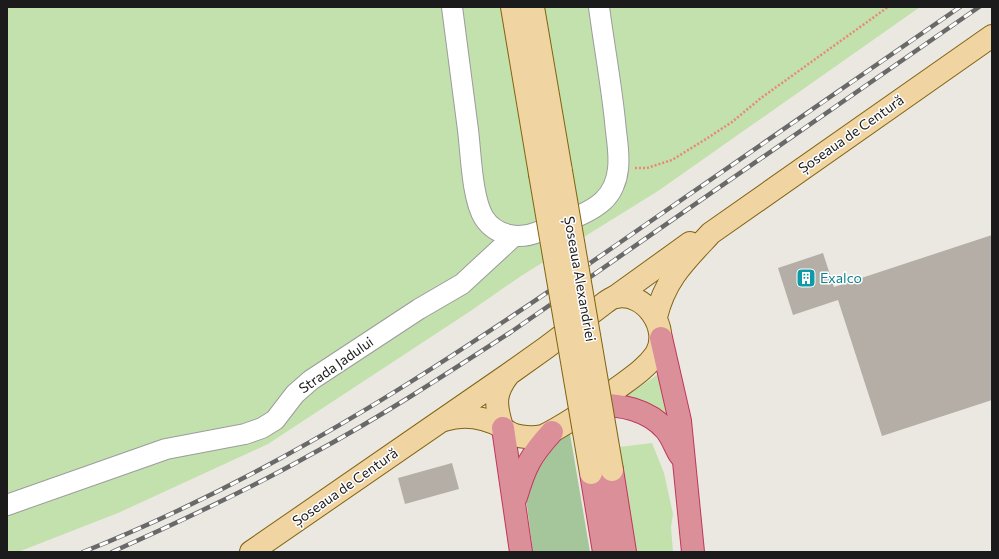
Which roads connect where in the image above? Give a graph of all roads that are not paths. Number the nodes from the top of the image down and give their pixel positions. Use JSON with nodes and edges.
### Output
{"nodes":[{"id":1,"x":452,"y":7,"type":"edge"},
{"id":2,"x":512,"y":7,"type":"edge"},
{"id":3,"x":533,"y":7,"type":"edge"},
{"id":4,"x":599,"y":7,"type":"edge"},
{"id":5,"x":992,"y":36,"type":"edge"},
{"id":6,"x":550,"y":173,"type":"junction"},
{"id":7,"x":711,"y":233,"type":"junction"},
{"id":8,"x":514,"y":236,"type":"junction"},
{"id":9,"x":615,"y":297,"type":"junction"},
{"id":10,"x":656,"y":317,"type":"junction"},
{"id":11,"x":661,"y":338,"type":"junction"},
{"id":12,"x":509,"y":374,"type":"junction"},
{"id":13,"x":595,"y":404,"type":"junction"},
{"id":14,"x":439,"y":422,"type":"junction"},
{"id":15,"x":502,"y":427,"type":"junction"},
{"id":16,"x":552,"y":432,"type":"junction"},
{"id":17,"x":683,"y":461,"type":"junction"},
{"id":18,"x":612,"y":470,"type":"joint"},
{"id":19,"x":591,"y":473,"type":"joint"},
{"id":20,"x":514,"y":502,"type":"junction"},
{"id":21,"x":7,"y":505,"type":"edge"},
{"id":22,"x":251,"y":552,"type":"edge"},
{"id":23,"x":521,"y":552,"type":"edge"},
{"id":24,"x":604,"y":552,"type":"edge"},
{"id":25,"x":625,"y":552,"type":"edge"},
{"id":26,"x":693,"y":552,"type":"edge"}],
"edges":[{"from":1,"to":8,"type":"street"},
{"from":2,"to":6,"type":"main road","name":"Șoseaua Alexandriei"},
{"from":3,"to":6,"type":"main road","name":"Șoseaua Alexandriei"},
{"from":4,"to":8,"type":"street"},
{"from":5,"to":7,"type":"main road","name":"Șoseaua de Centură"},
{"from":6,"to":18,"type":"main road","name":"Șoseaua Alexandriei","bridge":true},
{"from":6,"to":19,"type":"main road","name":"Șoseaua Alexandriei","bridge":true},
{"from":7,"to":9,"type":"main road","name":"Șoseaua de Centură"},
{"from":7,"to":10,"type":"main road","name":"Șoseaua de Centură"},
{"from":8,"to":21,"type":"street","name":"Strada Jadului"},
{"from":9,"to":10,"type":"main road"},
{"from":9,"to":12,"type":"main road","name":"Șoseaua de Centură"},
{"from":10,"to":11,"type":"main road"},
{"from":11,"to":13,"type":"main road","name":"Șoseaua de Centură"},
{"from":11,"to":17,"type":"highway"},
{"from":12,"to":14,"type":"main road","name":"Șoseaua de Centură"},
{"from":12,"to":15,"type":"main road","name":"Șoseaua de Centură"},
{"from":13,"to":16,"type":"main road","name":"Șoseaua de Centură"},
{"from":13,"to":17,"type":"highway"},
{"from":14,"to":15,"type":"main road","name":"Șoseaua de Centură"},
{"from":14,"to":22,"type":"main road","name":"Șoseaua de Centură"},
{"from":15,"to":16,"type":"main road","name":"Șoseaua de Centură"},
{"from":15,"to":20,"type":"highway"},
{"from":16,"to":20,"type":"highway"},
{"from":17,"to":26,"type":"highway"},
{"from":18,"to":25,"type":"highway","name":"Șoseaua Alexandriei"},
{"from":19,"to":24,"type":"highway","name":"Șoseaua Alexandriei"},
{"from":20,"to":23,"type":"highway"}]}
